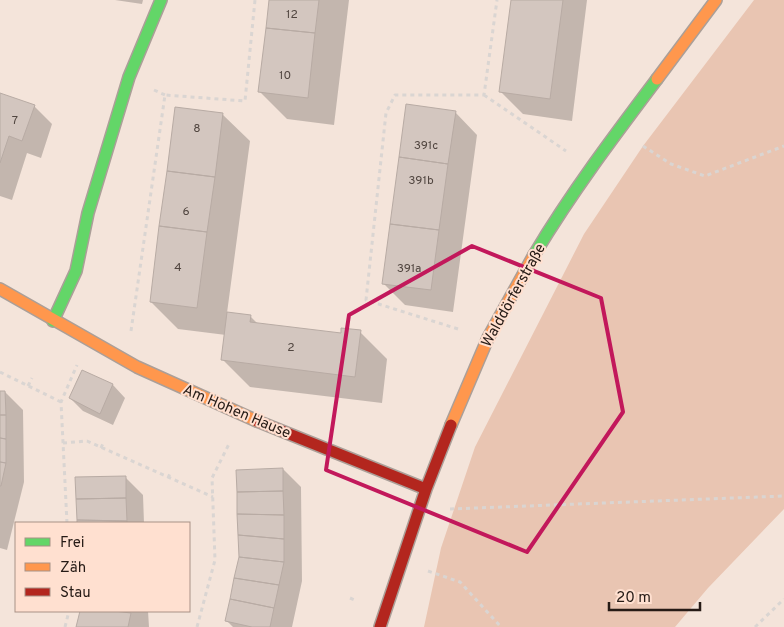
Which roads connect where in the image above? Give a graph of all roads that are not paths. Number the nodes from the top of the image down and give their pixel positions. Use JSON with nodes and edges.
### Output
{"nodes":[{"id":1,"x":161,"y":0,"type":"edge"},
{"id":2,"x":716,"y":0,"type":"edge"},
{"id":3,"x":0,"y":289,"type":"edge"},
{"id":4,"x":53,"y":321,"type":"junction"},
{"id":5,"x":426,"y":489,"type":"junction"},
{"id":6,"x":380,"y":627,"type":"edge"}],
"edges":[{"from":1,"to":4,"type":"street"},
{"from":2,"to":5,"type":"street","name":"Walddörferstraße"},
{"from":3,"to":4,"type":"street","name":"Am Hohen Hause"},
{"from":4,"to":5,"type":"street","name":"Am Hohen Hause"},
{"from":5,"to":6,"type":"street","name":"Walddörferstraße"}]}
